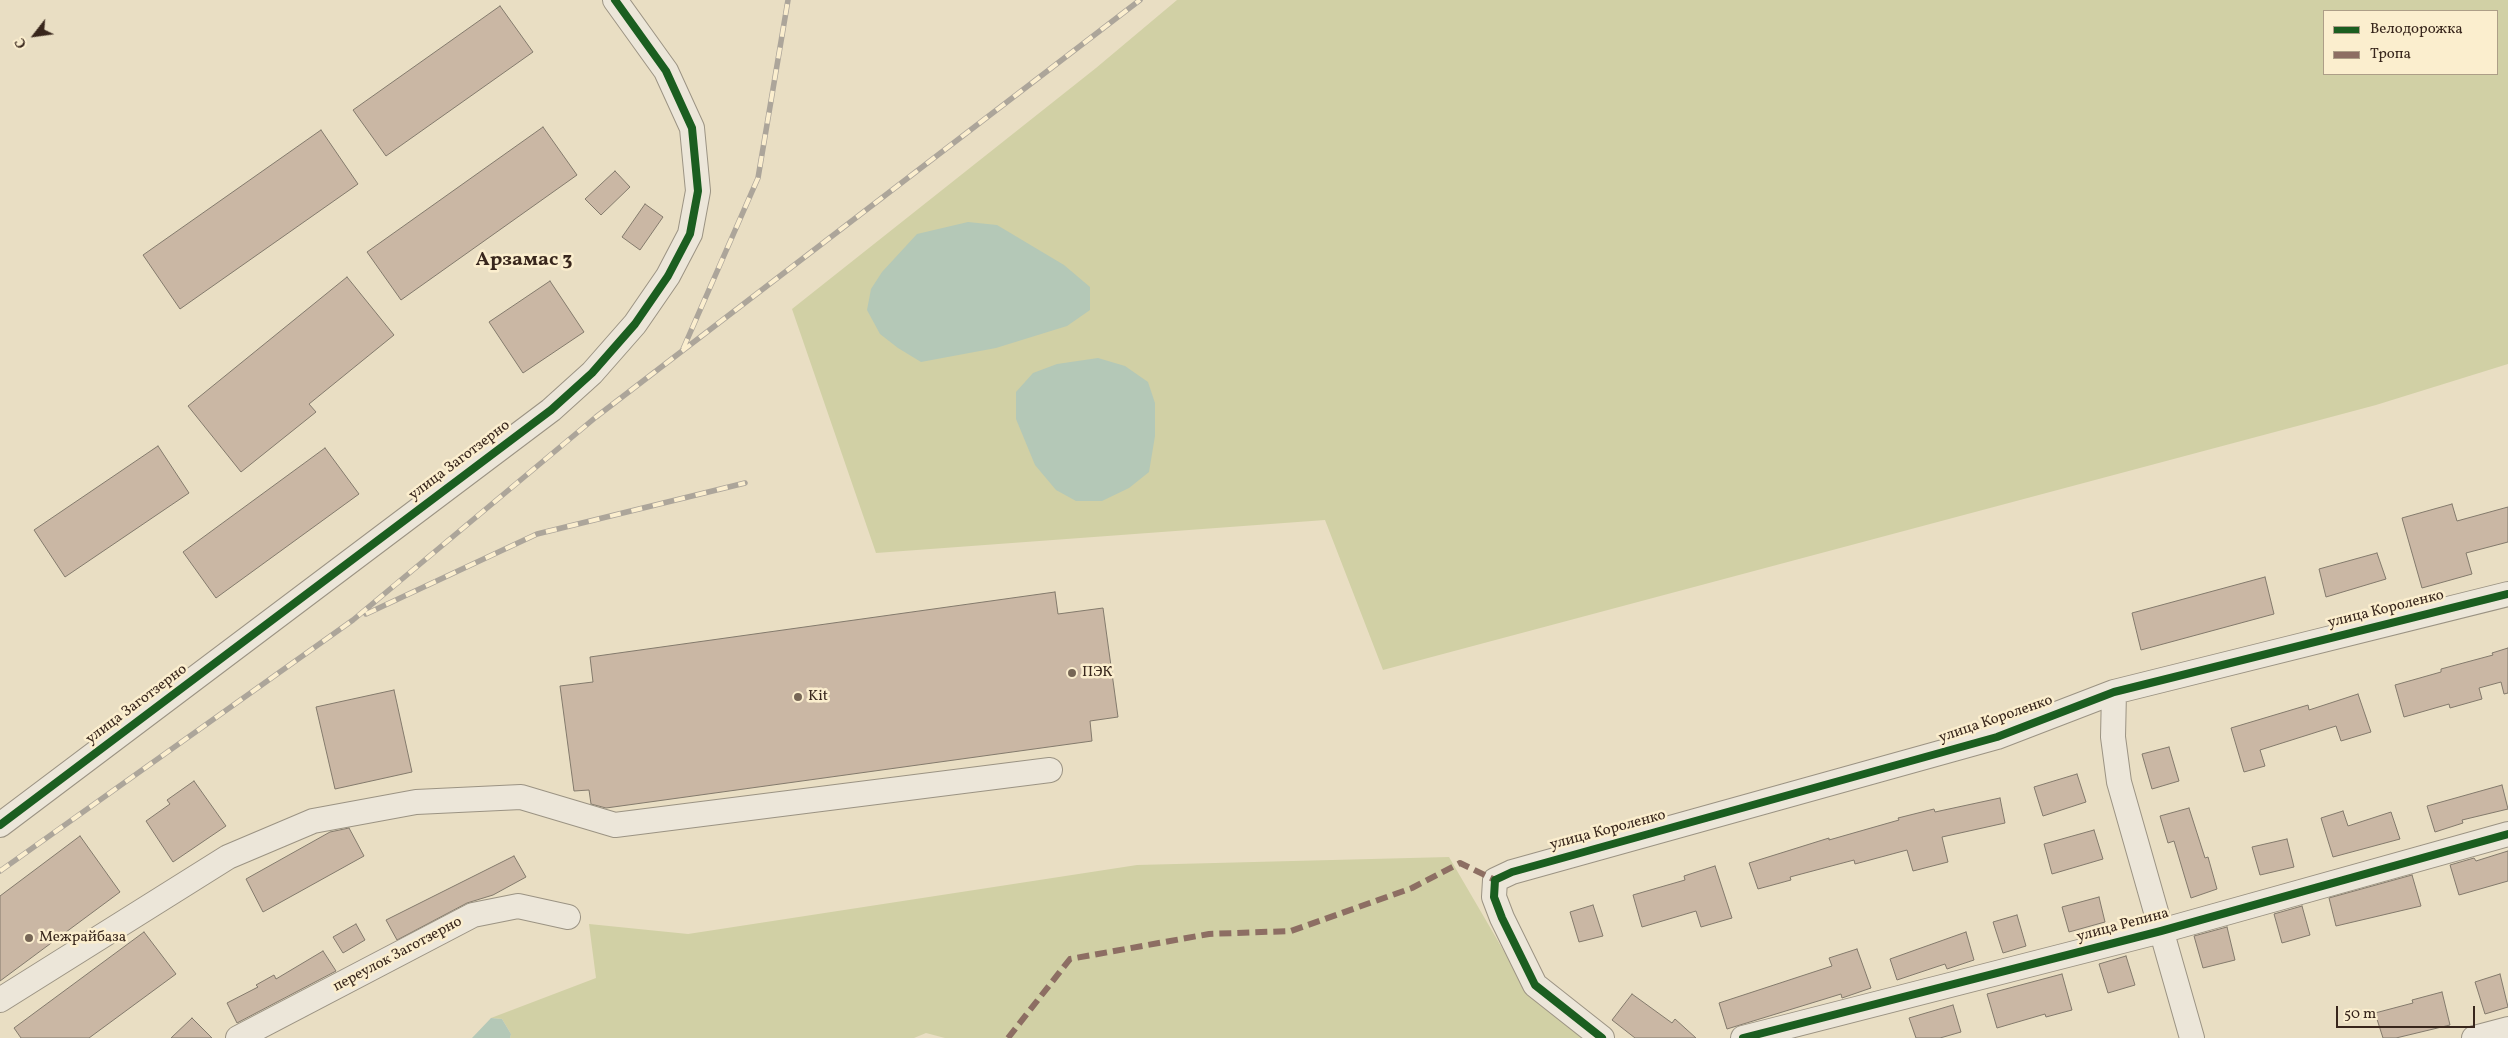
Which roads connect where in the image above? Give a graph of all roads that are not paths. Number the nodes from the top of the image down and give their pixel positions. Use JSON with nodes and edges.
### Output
{"nodes":[{"id":1,"x":615,"y":0,"type":"edge"},
{"id":2,"x":2508,"y":594,"type":"edge"},
{"id":3,"x":2114,"y":692,"type":"junction"},
{"id":4,"x":1050,"y":770,"type":"dead end"},
{"id":5,"x":0,"y":825,"type":"edge"},
{"id":6,"x":2508,"y":834,"type":"edge"},
{"id":7,"x":568,"y":917,"type":"dead end"},
{"id":8,"x":2160,"y":931,"type":"junction"},
{"id":9,"x":0,"y":1000,"type":"edge"},
{"id":10,"x":2508,"y":1029,"type":"edge"},
{"id":11,"x":238,"y":1038,"type":"edge"},
{"id":12,"x":1602,"y":1038,"type":"edge"},
{"id":13,"x":1743,"y":1038,"type":"edge"},
{"id":14,"x":2192,"y":1038,"type":"edge"},
{"id":15,"x":2474,"y":1038,"type":"edge"}],
"edges":[{"from":1,"to":5,"type":"street","name":"улица Заготзерно"},
{"from":2,"to":3,"type":"street","name":"улица Короленко"},
{"from":3,"to":8,"type":"street"},
{"from":3,"to":12,"type":"street","name":"улица Короленко"},
{"from":4,"to":9,"type":"street"},
{"from":6,"to":8,"type":"street","name":"улица Репина"},
{"from":7,"to":11,"type":"street","name":"переулок Заготзерно"},
{"from":8,"to":13,"type":"street","name":"улица Репина"},
{"from":8,"to":14,"type":"street"},
{"from":10,"to":15,"type":"street"}]}
